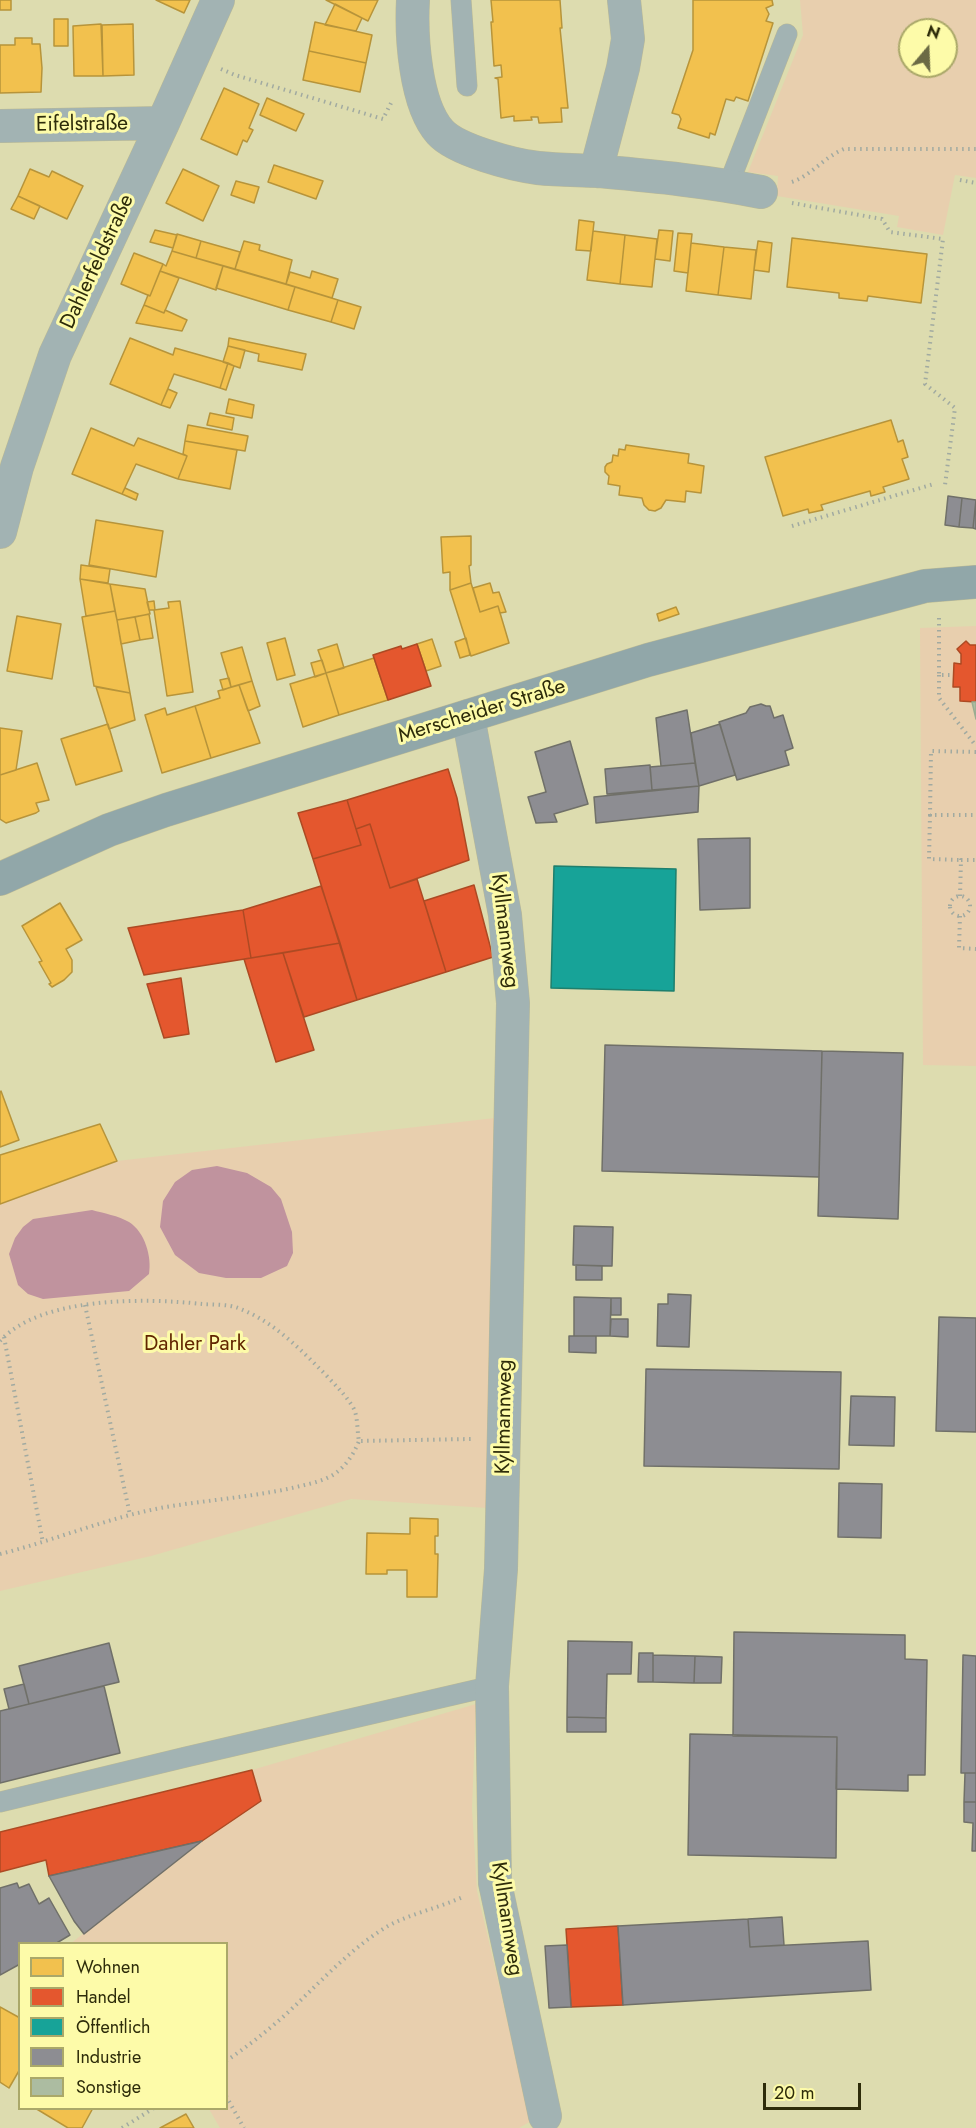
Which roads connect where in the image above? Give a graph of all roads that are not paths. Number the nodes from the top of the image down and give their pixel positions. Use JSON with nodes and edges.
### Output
{"nodes":[{"id":1,"x":218,"y":0,"type":"edge"},
{"id":2,"x":413,"y":0,"type":"edge"},
{"id":3,"x":461,"y":0,"type":"edge"},
{"id":4,"x":624,"y":0,"type":"edge"},
{"id":5,"x":787,"y":33,"type":"dead end"},
{"id":6,"x":467,"y":86,"type":"dead end"},
{"id":7,"x":163,"y":123,"type":"junction"},
{"id":8,"x":0,"y":126,"type":"edge"},
{"id":9,"x":596,"y":171,"type":"junction"},
{"id":10,"x":728,"y":186,"type":"junction"},
{"id":11,"x":761,"y":192,"type":"road end"},
{"id":12,"x":0,"y":532,"type":"edge"},
{"id":13,"x":976,"y":582,"type":"edge"},
{"id":14,"x":468,"y":716,"type":"junction"},
{"id":15,"x":0,"y":879,"type":"edge"},
{"id":16,"x":492,"y":1686,"type":"junction"},
{"id":17,"x":0,"y":1803,"type":"edge"},
{"id":18,"x":546,"y":2122,"type":"edge"}],
"edges":[{"from":1,"to":7,"type":"street","name":"Dahlerfeldstraße"},
{"from":2,"to":9,"type":"street"},
{"from":3,"to":6,"type":"lane"},
{"from":4,"to":9,"type":"street"},
{"from":5,"to":10,"type":"lane"},
{"from":7,"to":8,"type":"street","name":"Eifelstraße"},
{"from":7,"to":12,"type":"street","name":"Dahlerfeldstraße"},
{"from":9,"to":10,"type":"street"},
{"from":10,"to":11,"type":"street"},
{"from":13,"to":14,"type":"main road","name":"Merscheider Straße"},
{"from":14,"to":15,"type":"main road","name":"Merscheider Straße"},
{"from":14,"to":16,"type":"street","name":"Kyllmannweg"},
{"from":16,"to":17,"type":"lane"},
{"from":16,"to":18,"type":"street","name":"Kyllmannweg"}]}
